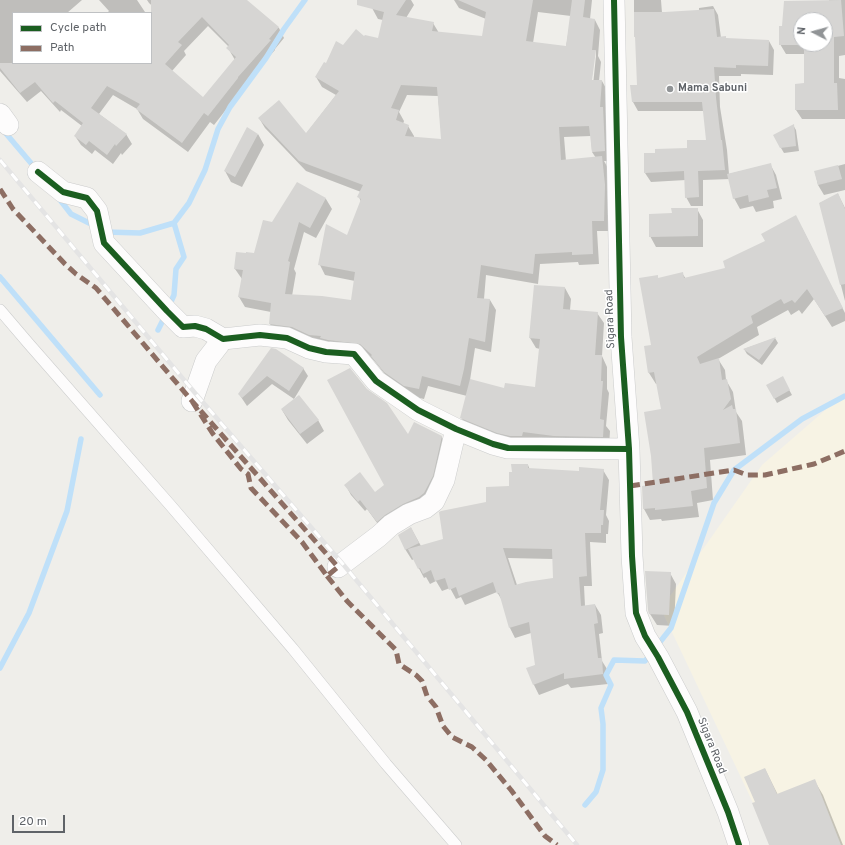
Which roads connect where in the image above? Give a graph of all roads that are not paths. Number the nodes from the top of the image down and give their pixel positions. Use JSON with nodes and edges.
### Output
{"nodes":[{"id":1,"x":614,"y":0,"type":"edge"},
{"id":2,"x":38,"y":172,"type":"dead end"},
{"id":3,"x":0,"y":310,"type":"edge"},
{"id":4,"x":223,"y":339,"type":"junction"},
{"id":5,"x":192,"y":401,"type":"dead end"},
{"id":6,"x":456,"y":429,"type":"junction"},
{"id":7,"x":629,"y":449,"type":"junction"},
{"id":8,"x":338,"y":567,"type":"dead end"},
{"id":9,"x":456,"y":845,"type":"edge"},
{"id":10,"x":739,"y":845,"type":"edge"}],
"edges":[{"from":1,"to":7,"type":"street","name":"Sigara Road"},
{"from":2,"to":4,"type":"street"},
{"from":3,"to":9,"type":"lane"},
{"from":4,"to":5,"type":"street"},
{"from":4,"to":6,"type":"street"},
{"from":6,"to":7,"type":"street"},
{"from":6,"to":8,"type":"street"},
{"from":7,"to":10,"type":"street","name":"Sigara Road"}]}
